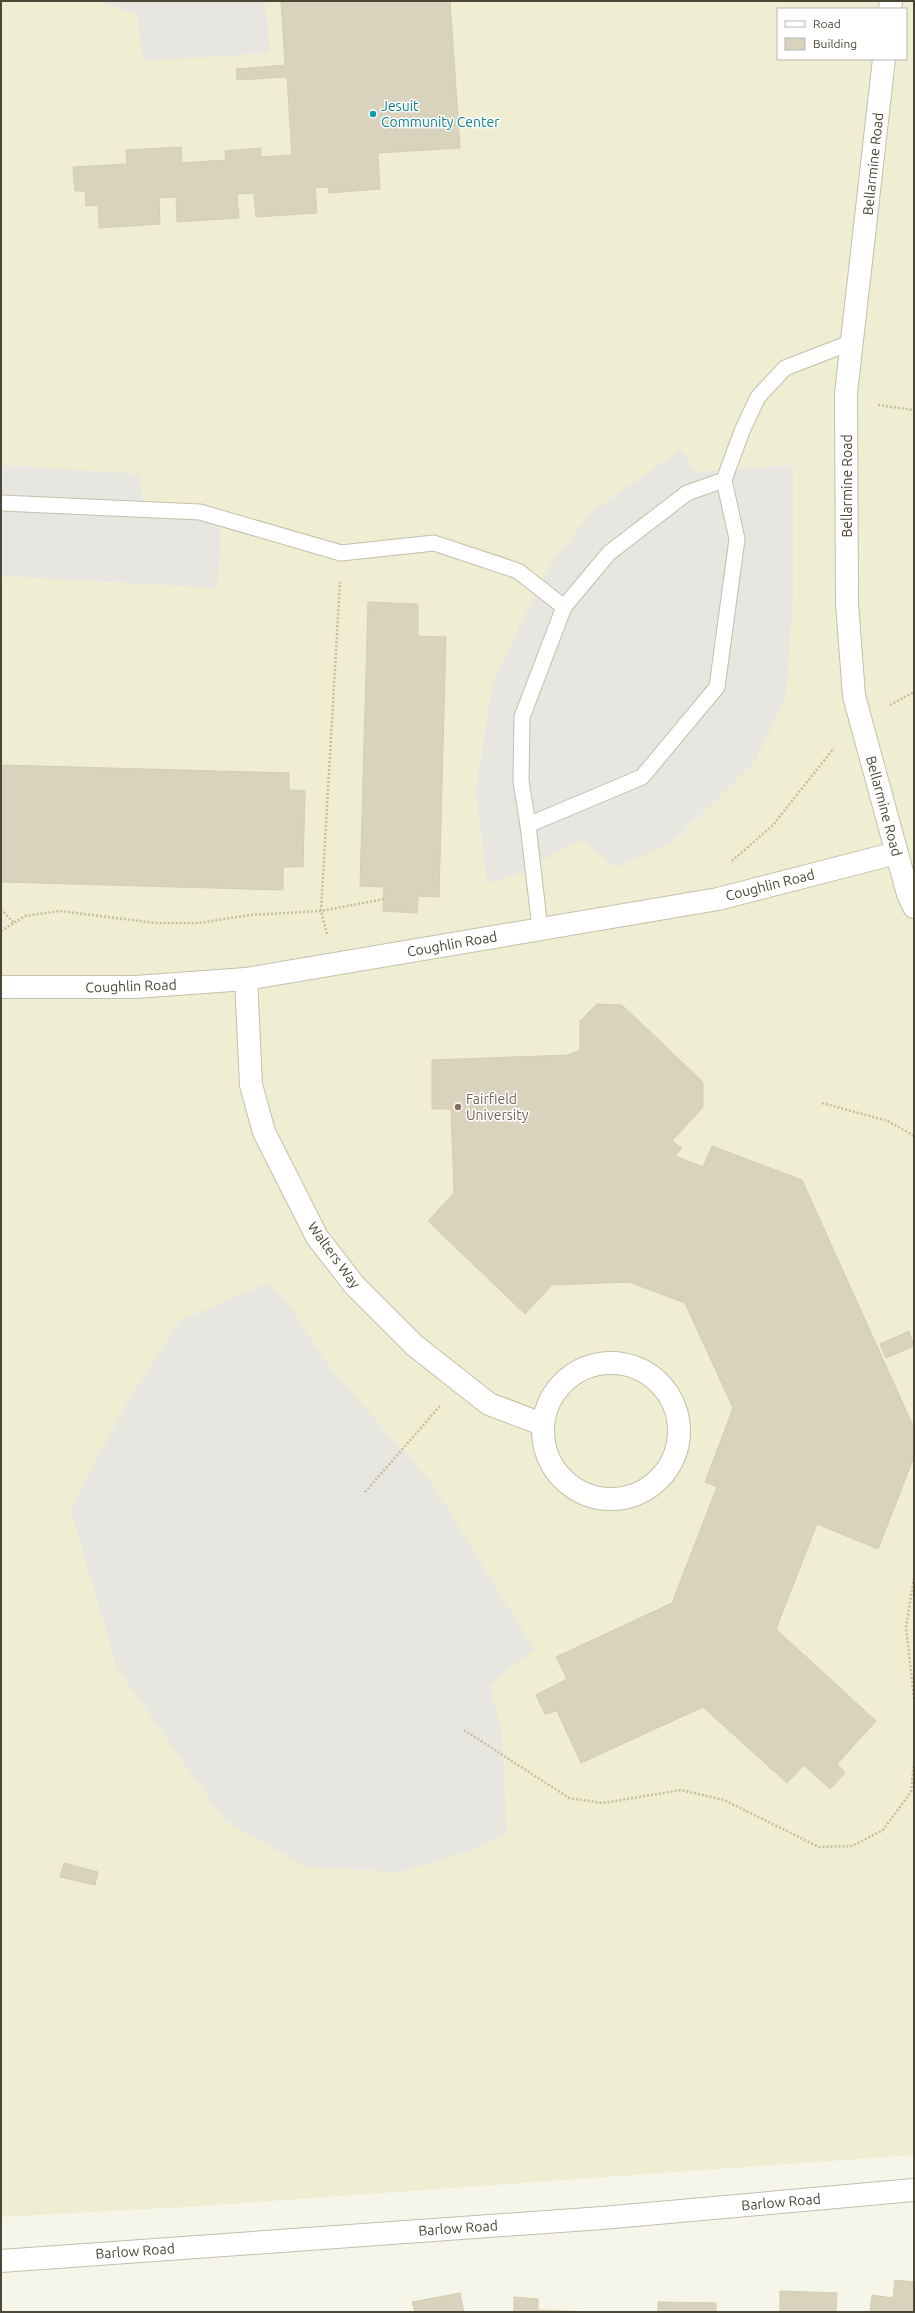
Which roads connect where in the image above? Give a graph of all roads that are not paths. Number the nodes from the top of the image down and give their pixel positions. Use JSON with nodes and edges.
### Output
{"nodes":[{"id":1,"x":884,"y":60,"type":"edge"},
{"id":2,"x":852,"y":342,"type":"junction"},
{"id":3,"x":724,"y":480,"type":"junction"},
{"id":4,"x":1,"y":503,"type":"edge"},
{"id":5,"x":564,"y":607,"type":"junction"},
{"id":6,"x":528,"y":825,"type":"junction"},
{"id":7,"x":896,"y":853,"type":"junction"},
{"id":8,"x":914,"y":907,"type":"edge"},
{"id":9,"x":540,"y":929,"type":"junction"},
{"id":10,"x":246,"y":979,"type":"junction"},
{"id":11,"x":1,"y":988,"type":"edge"},
{"id":12,"x":542,"y":1424,"type":"junction"},
{"id":13,"x":914,"y":2190,"type":"edge"},
{"id":14,"x":1,"y":2261,"type":"edge"}],
"edges":[{"from":1,"to":2,"type":"street","name":"Bellarmine Road"},
{"from":2,"to":3,"type":"lane"},
{"from":2,"to":7,"type":"street","name":"Bellarmine Road"},
{"from":3,"to":5,"type":"lane"},
{"from":3,"to":6,"type":"lane"},
{"from":4,"to":5,"type":"lane"},
{"from":5,"to":6,"type":"lane"},
{"from":6,"to":9,"type":"lane"},
{"from":7,"to":8,"type":"street","name":"Bellarmine Road"},
{"from":7,"to":9,"type":"street","name":"Coughlin Road"},
{"from":9,"to":10,"type":"street","name":"Coughlin Road"},
{"from":10,"to":11,"type":"street","name":"Coughlin Road"},
{"from":10,"to":12,"type":"street","name":"Walters Way"},
{"from":12,"to":12,"type":"street"},
{"from":13,"to":14,"type":"street","name":"Barlow Road"}]}
